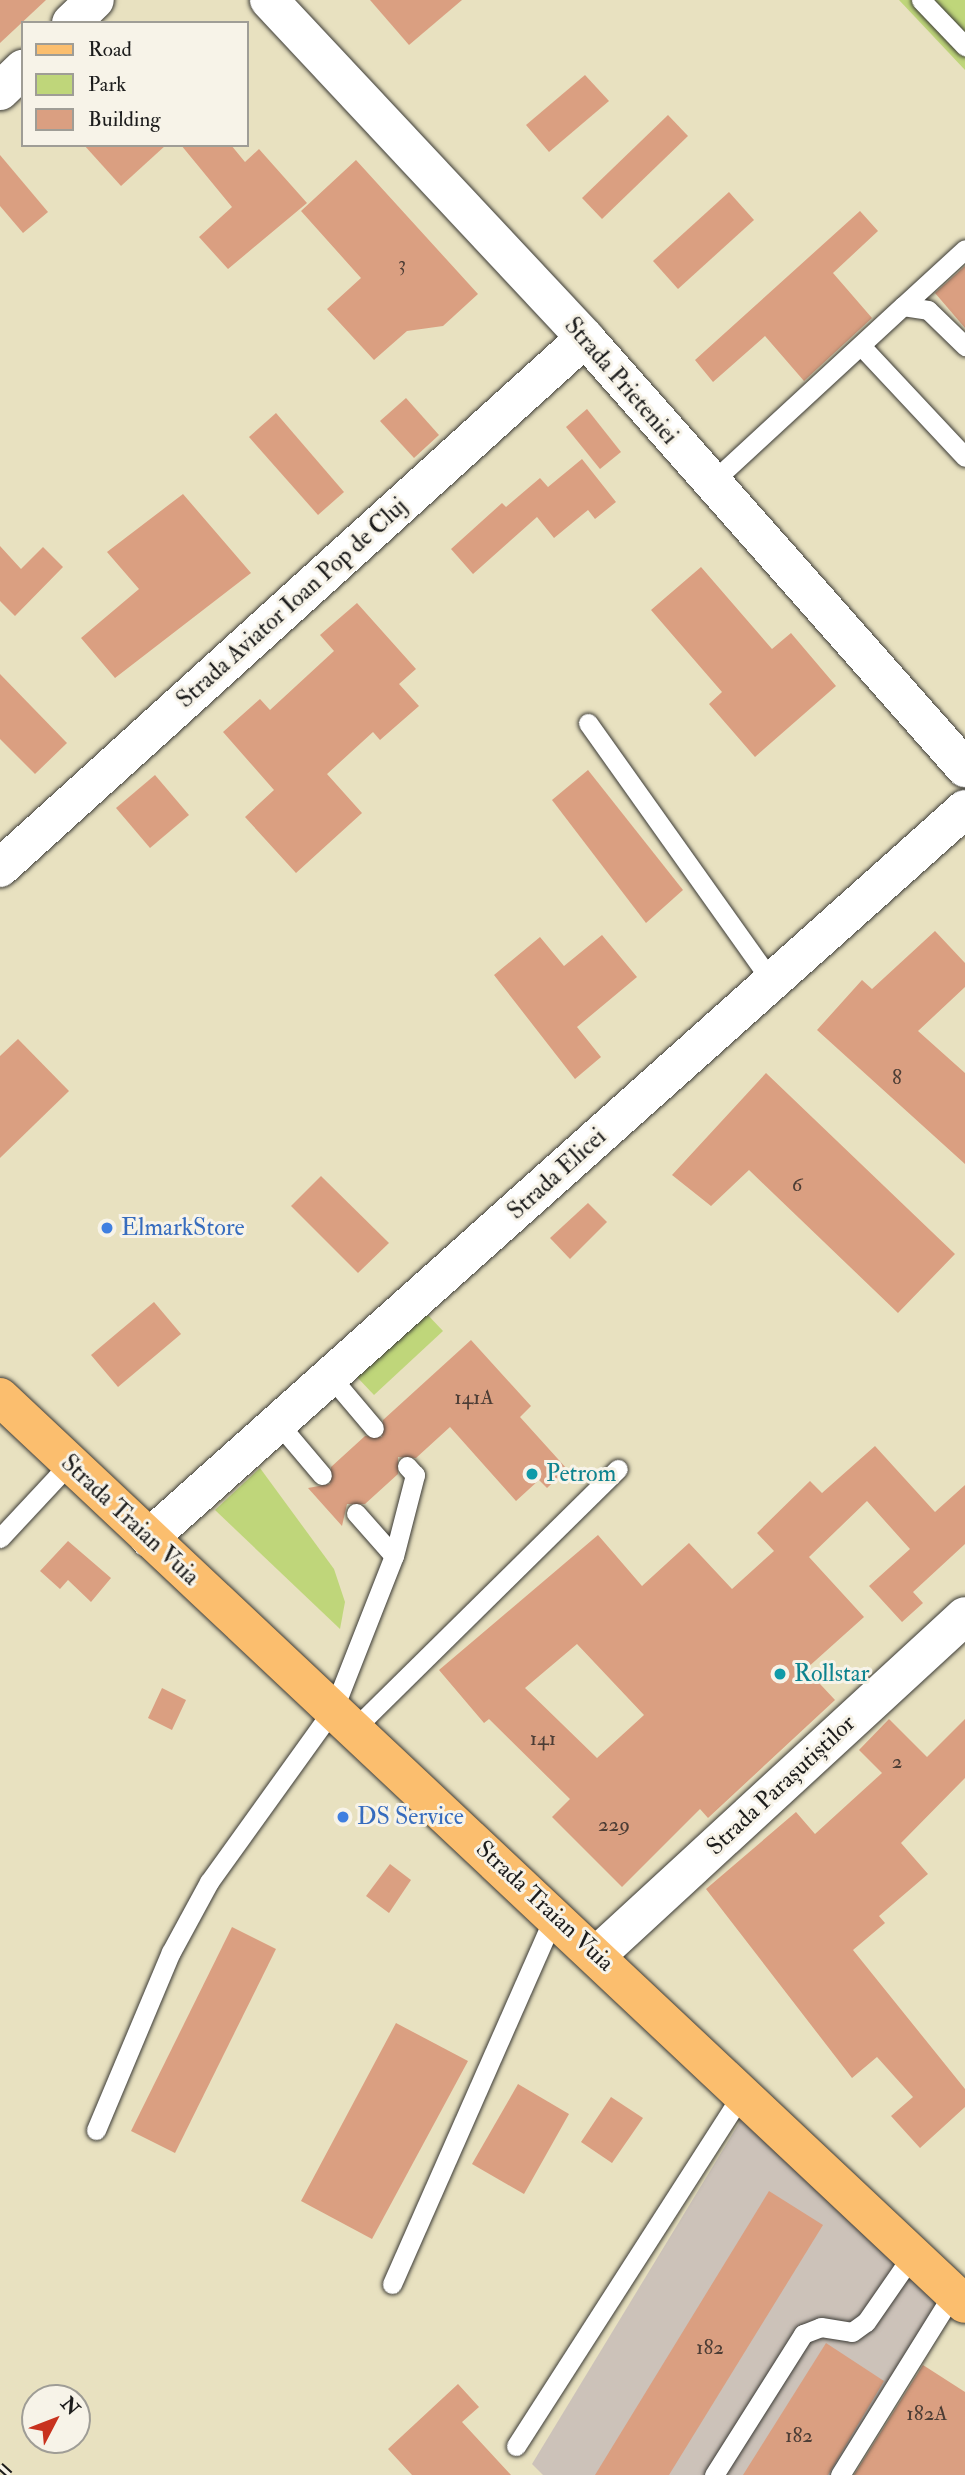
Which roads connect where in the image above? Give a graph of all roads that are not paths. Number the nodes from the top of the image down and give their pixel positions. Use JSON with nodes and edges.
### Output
{"nodes":[{"id":1,"x":95,"y":0,"type":"edge"},
{"id":2,"x":269,"y":0,"type":"edge"},
{"id":3,"x":921,"y":0,"type":"edge"},
{"id":4,"x":73,"y":21,"type":"edge"},
{"id":5,"x":965,"y":46,"type":"edge"},
{"id":6,"x":21,"y":71,"type":"edge"},
{"id":7,"x":0,"y":91,"type":"edge"},
{"id":8,"x":965,"y":249,"type":"edge"},
{"id":9,"x":903,"y":306,"type":"junction"},
{"id":10,"x":585,"y":338,"type":"junction"},
{"id":11,"x":965,"y":346,"type":"edge"},
{"id":12,"x":863,"y":348,"type":"junction"},
{"id":13,"x":965,"y":457,"type":"edge"},
{"id":14,"x":711,"y":483,"type":"junction"},
{"id":15,"x":588,"y":723,"type":"dead end"},
{"id":16,"x":965,"y":768,"type":"edge"},
{"id":17,"x":965,"y":809,"type":"edge"},
{"id":18,"x":0,"y":868,"type":"edge"},
{"id":19,"x":772,"y":982,"type":"junction"},
{"id":20,"x":330,"y":1376,"type":"junction"},
{"id":21,"x":0,"y":1397,"type":"edge"},
{"id":22,"x":278,"y":1423,"type":"junction"},
{"id":23,"x":374,"y":1428,"type":"dead end"},
{"id":24,"x":70,"y":1463,"type":"junction"},
{"id":25,"x":407,"y":1466,"type":"dead end"},
{"id":26,"x":618,"y":1469,"type":"dead end"},
{"id":27,"x":322,"y":1475,"type":"dead end"},
{"id":28,"x":356,"y":1513,"type":"dead end"},
{"id":29,"x":0,"y":1538,"type":"edge"},
{"id":30,"x":149,"y":1538,"type":"junction"},
{"id":31,"x":394,"y":1556,"type":"junction"},
{"id":32,"x":965,"y":1616,"type":"edge"},
{"id":33,"x":344,"y":1718,"type":"junction"},
{"id":34,"x":555,"y":1915,"type":"junction"},
{"id":35,"x":597,"y":1955,"type":"junction"},
{"id":36,"x":743,"y":2093,"type":"junction"},
{"id":37,"x":96,"y":2130,"type":"dead end"},
{"id":38,"x":913,"y":2254,"type":"junction"},
{"id":39,"x":393,"y":2284,"type":"dead end"},
{"id":40,"x":959,"y":2298,"type":"edge"},
{"id":41,"x":516,"y":2446,"type":"dead end"},
{"id":42,"x":714,"y":2475,"type":"edge"},
{"id":43,"x":840,"y":2475,"type":"edge"}],
"edges":[{"from":1,"to":4,"type":"street"},
{"from":2,"to":10,"type":"street","name":"Strada Prieteniei"},
{"from":3,"to":5,"type":"lane"},
{"from":6,"to":7,"type":"street"},
{"from":8,"to":9,"type":"lane"},
{"from":9,"to":11,"type":"lane"},
{"from":9,"to":12,"type":"lane"},
{"from":10,"to":14,"type":"street","name":"Strada Prieteniei"},
{"from":10,"to":18,"type":"street","name":"Strada Aviator Ioan Pop de Cluj"},
{"from":12,"to":13,"type":"lane"},
{"from":12,"to":14,"type":"lane"},
{"from":14,"to":16,"type":"street","name":"Strada Prieteniei"},
{"from":15,"to":19,"type":"lane"},
{"from":17,"to":19,"type":"street","name":"Strada Elicei"},
{"from":19,"to":20,"type":"street","name":"Strada Elicei"},
{"from":20,"to":22,"type":"street","name":"Strada Elicei"},
{"from":20,"to":23,"type":"lane"},
{"from":21,"to":24,"type":"main road","name":"Strada Traian Vuia"},
{"from":22,"to":27,"type":"lane"},
{"from":22,"to":30,"type":"street","name":"Strada Elicei"},
{"from":24,"to":29,"type":"lane"},
{"from":24,"to":30,"type":"main road","name":"Strada Traian Vuia"},
{"from":25,"to":31,"type":"lane"},
{"from":26,"to":33,"type":"lane"},
{"from":28,"to":31,"type":"lane"},
{"from":30,"to":33,"type":"main road","name":"Strada Traian Vuia"},
{"from":31,"to":33,"type":"lane"},
{"from":32,"to":35,"type":"street","name":"Strada Parașutiștilor"},
{"from":33,"to":34,"type":"main road","name":"Strada Traian Vuia"},
{"from":33,"to":37,"type":"lane"},
{"from":34,"to":35,"type":"main road","name":"Strada Traian Vuia"},
{"from":34,"to":39,"type":"lane"},
{"from":35,"to":36,"type":"main road","name":"Strada Traian Vuia"},
{"from":36,"to":38,"type":"main road","name":"Strada Traian Vuia"},
{"from":36,"to":41,"type":"lane"},
{"from":38,"to":40,"type":"main road","name":"Strada Traian Vuia"},
{"from":38,"to":42,"type":"lane"},
{"from":40,"to":43,"type":"lane"}]}
